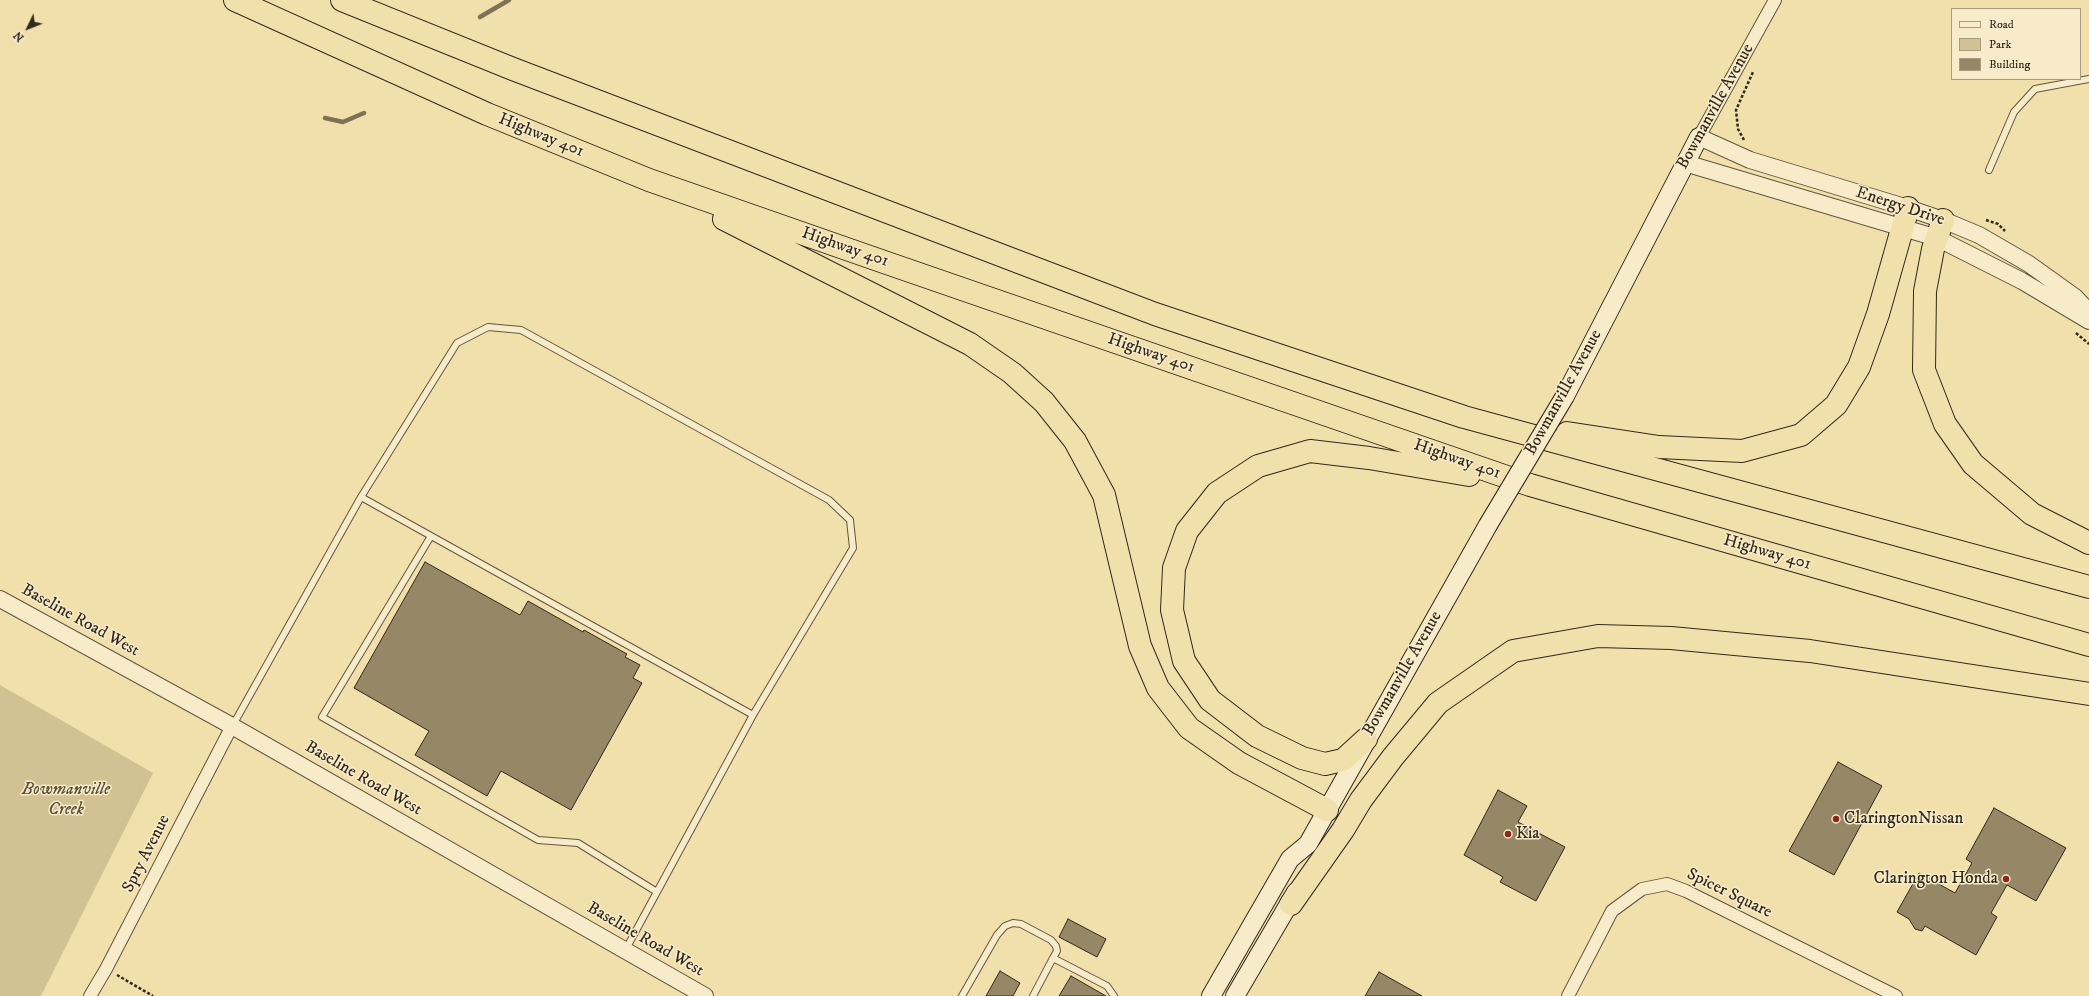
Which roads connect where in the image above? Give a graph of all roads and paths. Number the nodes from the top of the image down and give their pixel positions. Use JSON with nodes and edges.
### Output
{"nodes":[{"id":1,"x":235,"y":0,"type":"edge"},
{"id":2,"x":342,"y":0,"type":"edge"},
{"id":3,"x":1774,"y":4,"type":"edge"},
{"id":4,"x":1755,"y":67,"type":"dead end"},
{"id":5,"x":2089,"y":79,"type":"edge"},
{"id":6,"x":1699,"y":137,"type":"junction"},
{"id":7,"x":1746,"y":143,"type":"dead end"},
{"id":8,"x":1685,"y":164,"type":"junction"},
{"id":9,"x":1989,"y":170,"type":"dead end"},
{"id":10,"x":648,"y":180,"type":"junction"},
{"id":11,"x":1905,"y":217,"type":"junction"},
{"id":12,"x":1982,"y":219,"type":"dead end"},
{"id":13,"x":1940,"y":229,"type":"junction"},
{"id":14,"x":2007,"y":232,"type":"dead end"},
{"id":15,"x":2089,"y":312,"type":"edge"},
{"id":16,"x":2089,"y":321,"type":"edge"},
{"id":17,"x":1464,"y":418,"type":"junction"},
{"id":18,"x":1530,"y":485,"type":"junction"},
{"id":19,"x":361,"y":497,"type":"junction"},
{"id":20,"x":431,"y":536,"type":"junction"},
{"id":21,"x":2089,"y":543,"type":"edge"},
{"id":22,"x":2089,"y":587,"type":"edge"},
{"id":23,"x":0,"y":599,"type":"edge"},
{"id":24,"x":2089,"y":644,"type":"edge"},
{"id":25,"x":2089,"y":694,"type":"edge"},
{"id":26,"x":753,"y":715,"type":"junction"},
{"id":27,"x":232,"y":726,"type":"junction"},
{"id":28,"x":1366,"y":740,"type":"junction"},
{"id":29,"x":1326,"y":810,"type":"junction"},
{"id":30,"x":1308,"y":844,"type":"junction"},
{"id":31,"x":657,"y":892,"type":"junction"},
{"id":32,"x":1291,"y":904,"type":"junction"},
{"id":33,"x":625,"y":950,"type":"junction"},
{"id":34,"x":1053,"y":958,"type":"junction"},
{"id":35,"x":106,"y":969,"type":"junction"},
{"id":36,"x":90,"y":996,"type":"edge"},
{"id":37,"x":153,"y":996,"type":"edge"},
{"id":38,"x":706,"y":996,"type":"edge"},
{"id":39,"x":962,"y":996,"type":"edge"},
{"id":40,"x":1033,"y":996,"type":"edge"},
{"id":41,"x":1114,"y":996,"type":"edge"},
{"id":42,"x":1211,"y":996,"type":"edge"},
{"id":43,"x":1235,"y":996,"type":"edge"},
{"id":44,"x":1568,"y":996,"type":"edge"},
{"id":45,"x":1896,"y":996,"type":"edge"}],
"edges":[{"from":1,"to":10,"type":"highway","name":"Highway 401"},
{"from":2,"to":17,"type":"highway"},
{"from":3,"to":6,"type":"street","name":"Bowmanville Avenue"},
{"from":4,"to":7,"type":"path"},
{"from":5,"to":9,"type":"lane"},
{"from":6,"to":8,"type":"main road","name":"Bowmanville Avenue"},
{"from":6,"to":11,"type":"street","name":"Energy Drive"},
{"from":8,"to":11,"type":"street","name":"Energy Drive"},
{"from":8,"to":28,"type":"main road","name":"Bowmanville Avenue","bridge":true},
{"from":10,"to":18,"type":"highway","name":"Highway 401"},
{"from":10,"to":29,"type":"highway"},
{"from":11,"to":13,"type":"street","name":"Energy Drive"},
{"from":11,"to":17,"type":"highway"},
{"from":12,"to":14,"type":"path"},
{"from":13,"to":15,"type":"street","name":"Energy Drive"},
{"from":13,"to":16,"type":"street","name":"Energy Drive"},
{"from":13,"to":21,"type":"highway"},
{"from":17,"to":22,"type":"highway"},
{"from":18,"to":24,"type":"highway","name":"Highway 401"},
{"from":18,"to":28,"type":"highway"},
{"from":19,"to":20,"type":"lane"},
{"from":19,"to":26,"type":"lane"},
{"from":19,"to":27,"type":"lane"},
{"from":20,"to":26,"type":"lane"},
{"from":20,"to":31,"type":"lane"},
{"from":23,"to":27,"type":"street","name":"Baseline Road West"},
{"from":25,"to":32,"type":"highway"},
{"from":26,"to":31,"type":"lane"},
{"from":27,"to":33,"type":"street","name":"Baseline Road West"},
{"from":27,"to":35,"type":"street","name":"Spry Avenue"},
{"from":28,"to":29,"type":"main road","name":"Bowmanville Avenue"},
{"from":29,"to":30,"type":"main road","name":"Bowmanville Avenue"},
{"from":30,"to":32,"type":"main road","name":"Bowmanville Avenue"},
{"from":30,"to":42,"type":"main road","name":"Bowmanville Avenue"},
{"from":31,"to":33,"type":"lane"},
{"from":32,"to":43,"type":"main road","name":"Bowmanville Avenue"},
{"from":33,"to":38,"type":"street","name":"Baseline Road West"},
{"from":34,"to":39,"type":"lane"},
{"from":34,"to":40,"type":"lane"},
{"from":34,"to":41,"type":"lane"},
{"from":35,"to":36,"type":"street","name":"Spry Avenue"},
{"from":35,"to":37,"type":"path"},
{"from":44,"to":45,"type":"street","name":"Spicer Square"}]}
